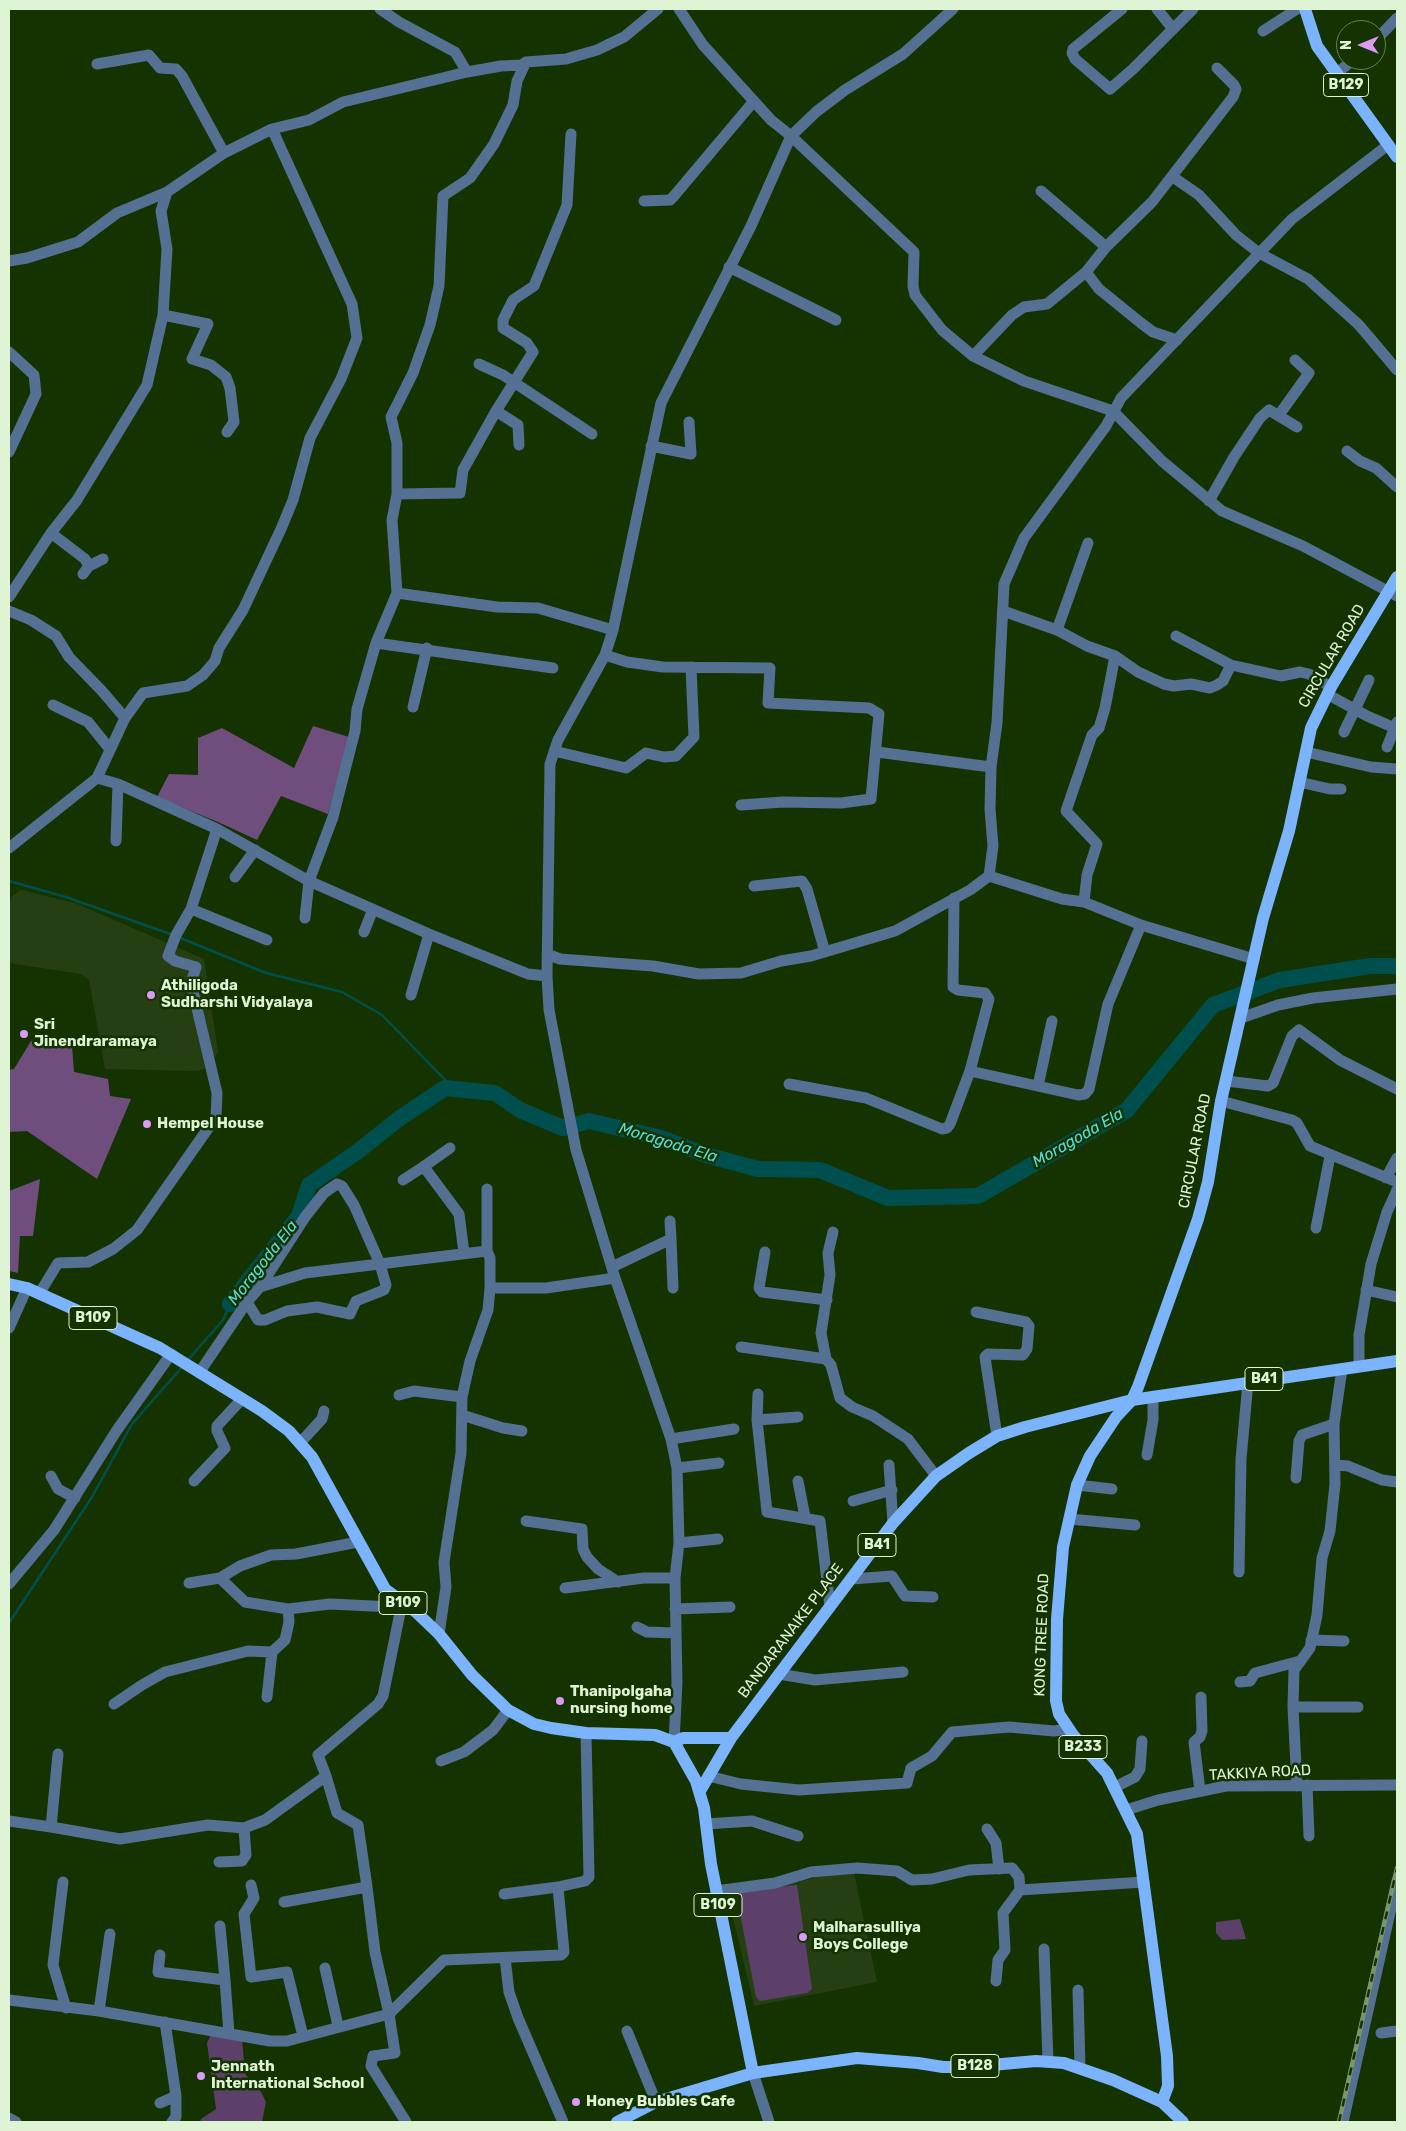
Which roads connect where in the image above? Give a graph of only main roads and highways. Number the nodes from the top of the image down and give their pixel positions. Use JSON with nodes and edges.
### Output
{"nodes":[{"id":1,"x":1305,"y":9,"type":"edge"},
{"id":2,"x":1397,"y":157,"type":"edge"},
{"id":3,"x":1397,"y":577,"type":"edge"},
{"id":4,"x":1393,"y":594,"type":"edge"},
{"id":5,"x":9,"y":1284,"type":"edge"},
{"id":6,"x":1397,"y":1361,"type":"edge"},
{"id":7,"x":1132,"y":1400,"type":"junction"},
{"id":8,"x":730,"y":1738,"type":"junction"},
{"id":9,"x":674,"y":1742,"type":"junction"},
{"id":10,"x":700,"y":1790,"type":"junction"},
{"id":11,"x":753,"y":2073,"type":"junction"},
{"id":12,"x":1162,"y":2102,"type":"junction"},
{"id":13,"x":617,"y":2122,"type":"edge"},
{"id":14,"x":1183,"y":2122,"type":"edge"}],
"edges":[{"from":1,"to":2,"type":"main road","number":"B129"},
{"from":3,"to":4,"type":"main road","name":"CIRCULAR ROAD"},
{"from":4,"to":7,"type":"main road","name":"CIRCULAR ROAD"},
{"from":5,"to":9,"type":"main road","number":"B109"},
{"from":6,"to":7,"type":"main road","name":"BANDARANAIKE PLACE","number":"B41"},
{"from":7,"to":8,"type":"main road","name":"BANDARANAIKE PLACE","number":"B41"},
{"from":7,"to":12,"type":"main road","name":"KONG TREE ROAD","number":"B233"},
{"from":8,"to":9,"type":"main road"},
{"from":8,"to":10,"type":"main road","name":"BANDARANAIKE PLACE","number":"B41"},
{"from":9,"to":10,"type":"main road","number":"B109"},
{"from":10,"to":11,"type":"main road","number":"B109"},
{"from":11,"to":12,"type":"main road","number":"B128"},
{"from":11,"to":13,"type":"main road","number":"B128"},
{"from":12,"to":14,"type":"main road","number":"B128"}]}
